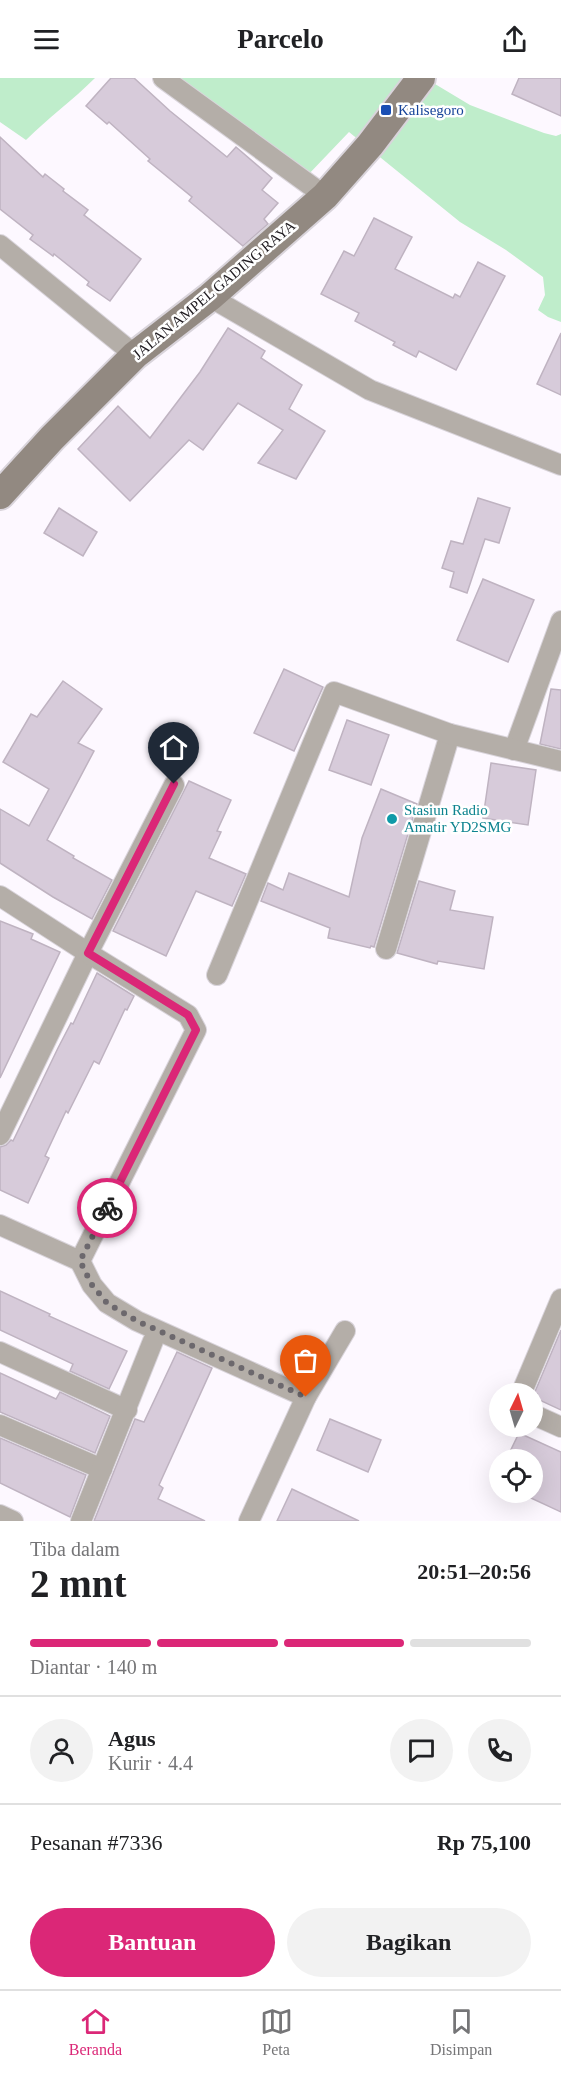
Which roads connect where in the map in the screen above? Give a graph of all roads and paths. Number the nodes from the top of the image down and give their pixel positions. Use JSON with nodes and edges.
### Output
{"nodes":[{"id":1,"x":163,"y":78,"type":"edge"},
{"id":2,"x":421,"y":78,"type":"edge"},
{"id":3,"x":325,"y":196,"type":"junction"},
{"id":4,"x":0,"y":245,"type":"edge"},
{"id":5,"x":210,"y":297,"type":"junction"},
{"id":6,"x":135,"y":355,"type":"junction"},
{"id":7,"x":561,"y":465,"type":"edge"},
{"id":8,"x":0,"y":495,"type":"edge"},
{"id":9,"x":561,"y":621,"type":"edge"},
{"id":10,"x":450,"y":734,"type":"junction"},
{"id":11,"x":514,"y":750,"type":"junction"},
{"id":12,"x":561,"y":761,"type":"edge"},
{"id":13,"x":174,"y":784,"type":"dead end"},
{"id":14,"x":0,"y":896,"type":"edge"},
{"id":15,"x":386,"y":949,"type":"dead end"},
{"id":16,"x":88,"y":953,"type":"junction"},
{"id":17,"x":217,"y":975,"type":"dead end"},
{"id":18,"x":0,"y":1135,"type":"edge"},
{"id":19,"x":0,"y":1225,"type":"edge"},
{"id":20,"x":80,"y":1261,"type":"junction"},
{"id":21,"x":561,"y":1299,"type":"edge"},
{"id":22,"x":345,"y":1331,"type":"dead end"},
{"id":23,"x":153,"y":1341,"type":"dead end"},
{"id":24,"x":0,"y":1352,"type":"edge"},
{"id":25,"x":526,"y":1383,"type":"edge"},
{"id":26,"x":306,"y":1397,"type":"junction"},
{"id":27,"x":127,"y":1410,"type":"junction"},
{"id":28,"x":543,"y":1419,"type":"edge"},
{"id":29,"x":0,"y":1425,"type":"edge"},
{"id":30,"x":561,"y":1427,"type":"edge"},
{"id":31,"x":102,"y":1469,"type":"junction"},
{"id":32,"x":0,"y":1515,"type":"edge"},
{"id":33,"x":13,"y":1521,"type":"edge"},
{"id":34,"x":81,"y":1521,"type":"edge"},
{"id":35,"x":249,"y":1521,"type":"edge"}],
"edges":[{"from":1,"to":3,"type":"street"},
{"from":2,"to":3,"type":"main road","name":"JALAN AMPEL GADING RAYA"},
{"from":3,"to":5,"type":"main road","name":"JALAN AMPEL GADING RAYA"},
{"from":4,"to":6,"type":"street"},
{"from":5,"to":6,"type":"main road","name":"JALAN AMPEL GADING RAYA"},
{"from":5,"to":7,"type":"street"},
{"from":6,"to":8,"type":"main road","name":"JALAN AMPEL GADING RAYA"},
{"from":9,"to":11,"type":"street"},
{"from":10,"to":11,"type":"street"},
{"from":10,"to":15,"type":"street"},
{"from":10,"to":17,"type":"street"},
{"from":11,"to":12,"type":"street"},
{"from":13,"to":16,"type":"street"},
{"from":14,"to":16,"type":"street"},
{"from":16,"to":18,"type":"street"},
{"from":16,"to":20,"type":"street"},
{"from":19,"to":20,"type":"street"},
{"from":20,"to":26,"type":"street"},
{"from":21,"to":25,"type":"street"},
{"from":22,"to":26,"type":"street"},
{"from":23,"to":27,"type":"street"},
{"from":24,"to":27,"type":"street"},
{"from":26,"to":35,"type":"street"},
{"from":27,"to":31,"type":"street"},
{"from":28,"to":30,"type":"street"},
{"from":29,"to":31,"type":"street"},
{"from":31,"to":34,"type":"street"},
{"from":32,"to":33,"type":"street"}]}
